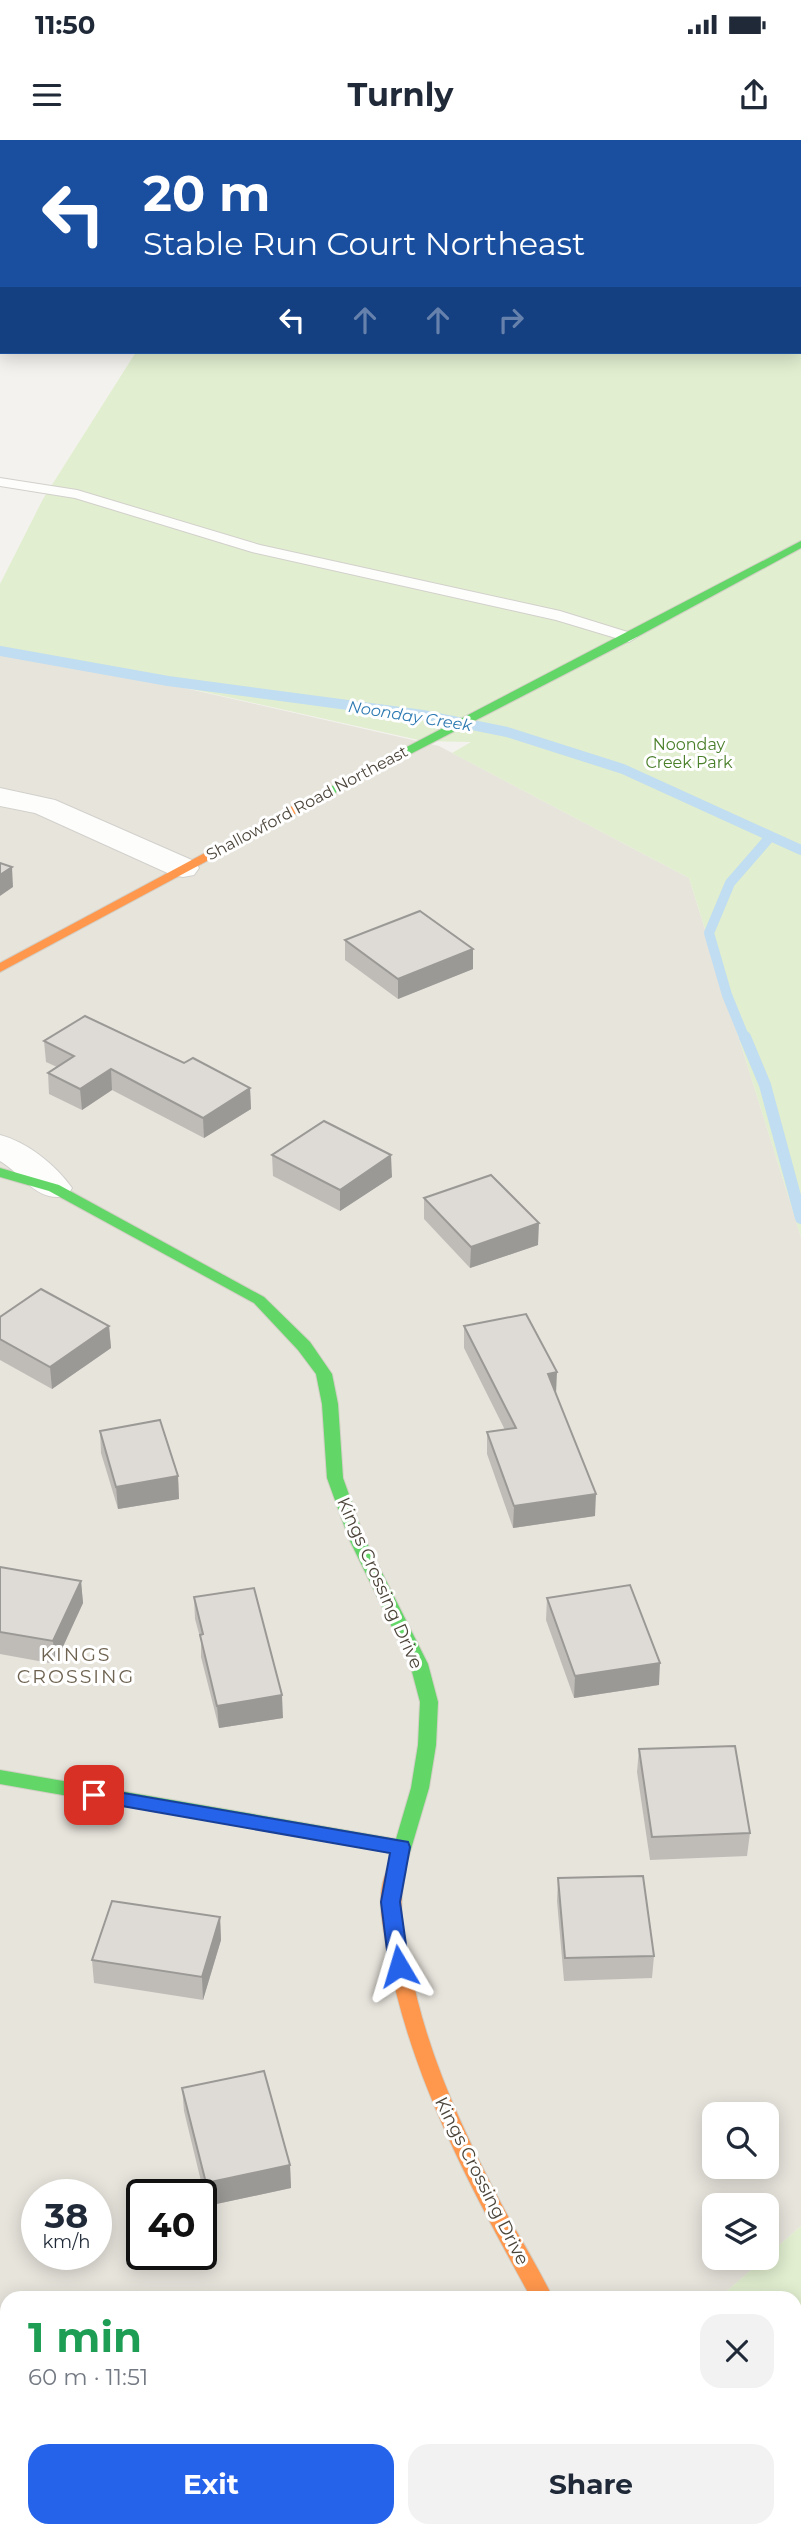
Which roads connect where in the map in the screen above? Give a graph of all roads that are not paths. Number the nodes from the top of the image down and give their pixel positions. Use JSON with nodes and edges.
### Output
{"nodes":[{"id":1,"x":0,"y":482,"type":"edge"},
{"id":2,"x":801,"y":544,"type":"edge"},
{"id":3,"x":629,"y":636,"type":"junction"},
{"id":4,"x":0,"y":797,"type":"edge"},
{"id":5,"x":183,"y":868,"type":"junction"},
{"id":6,"x":0,"y":968,"type":"edge"},
{"id":7,"x":0,"y":1146,"type":"edge"},
{"id":8,"x":0,"y":1172,"type":"edge"},
{"id":9,"x":54,"y":1188,"type":"junction"},
{"id":10,"x":0,"y":1777,"type":"edge"},
{"id":11,"x":401,"y":1847,"type":"junction"},
{"id":12,"x":538,"y":2291,"type":"edge"}],
"edges":[{"from":1,"to":3,"type":"lane"},
{"from":2,"to":3,"type":"street","name":"Shallowford Road Northeast"},
{"from":3,"to":5,"type":"street","name":"Shallowford Road Northeast"},
{"from":4,"to":5,"type":"street"},
{"from":5,"to":6,"type":"street","name":"Shallowford Road Northeast"},
{"from":7,"to":9,"type":"street","name":"Kings Crossing Drive"},
{"from":8,"to":9,"type":"street","name":"Kings Crossing Drive"},
{"from":9,"to":11,"type":"street","name":"Kings Crossing Drive"},
{"from":10,"to":11,"type":"street"},
{"from":11,"to":12,"type":"street","name":"Kings Crossing Drive"}]}
